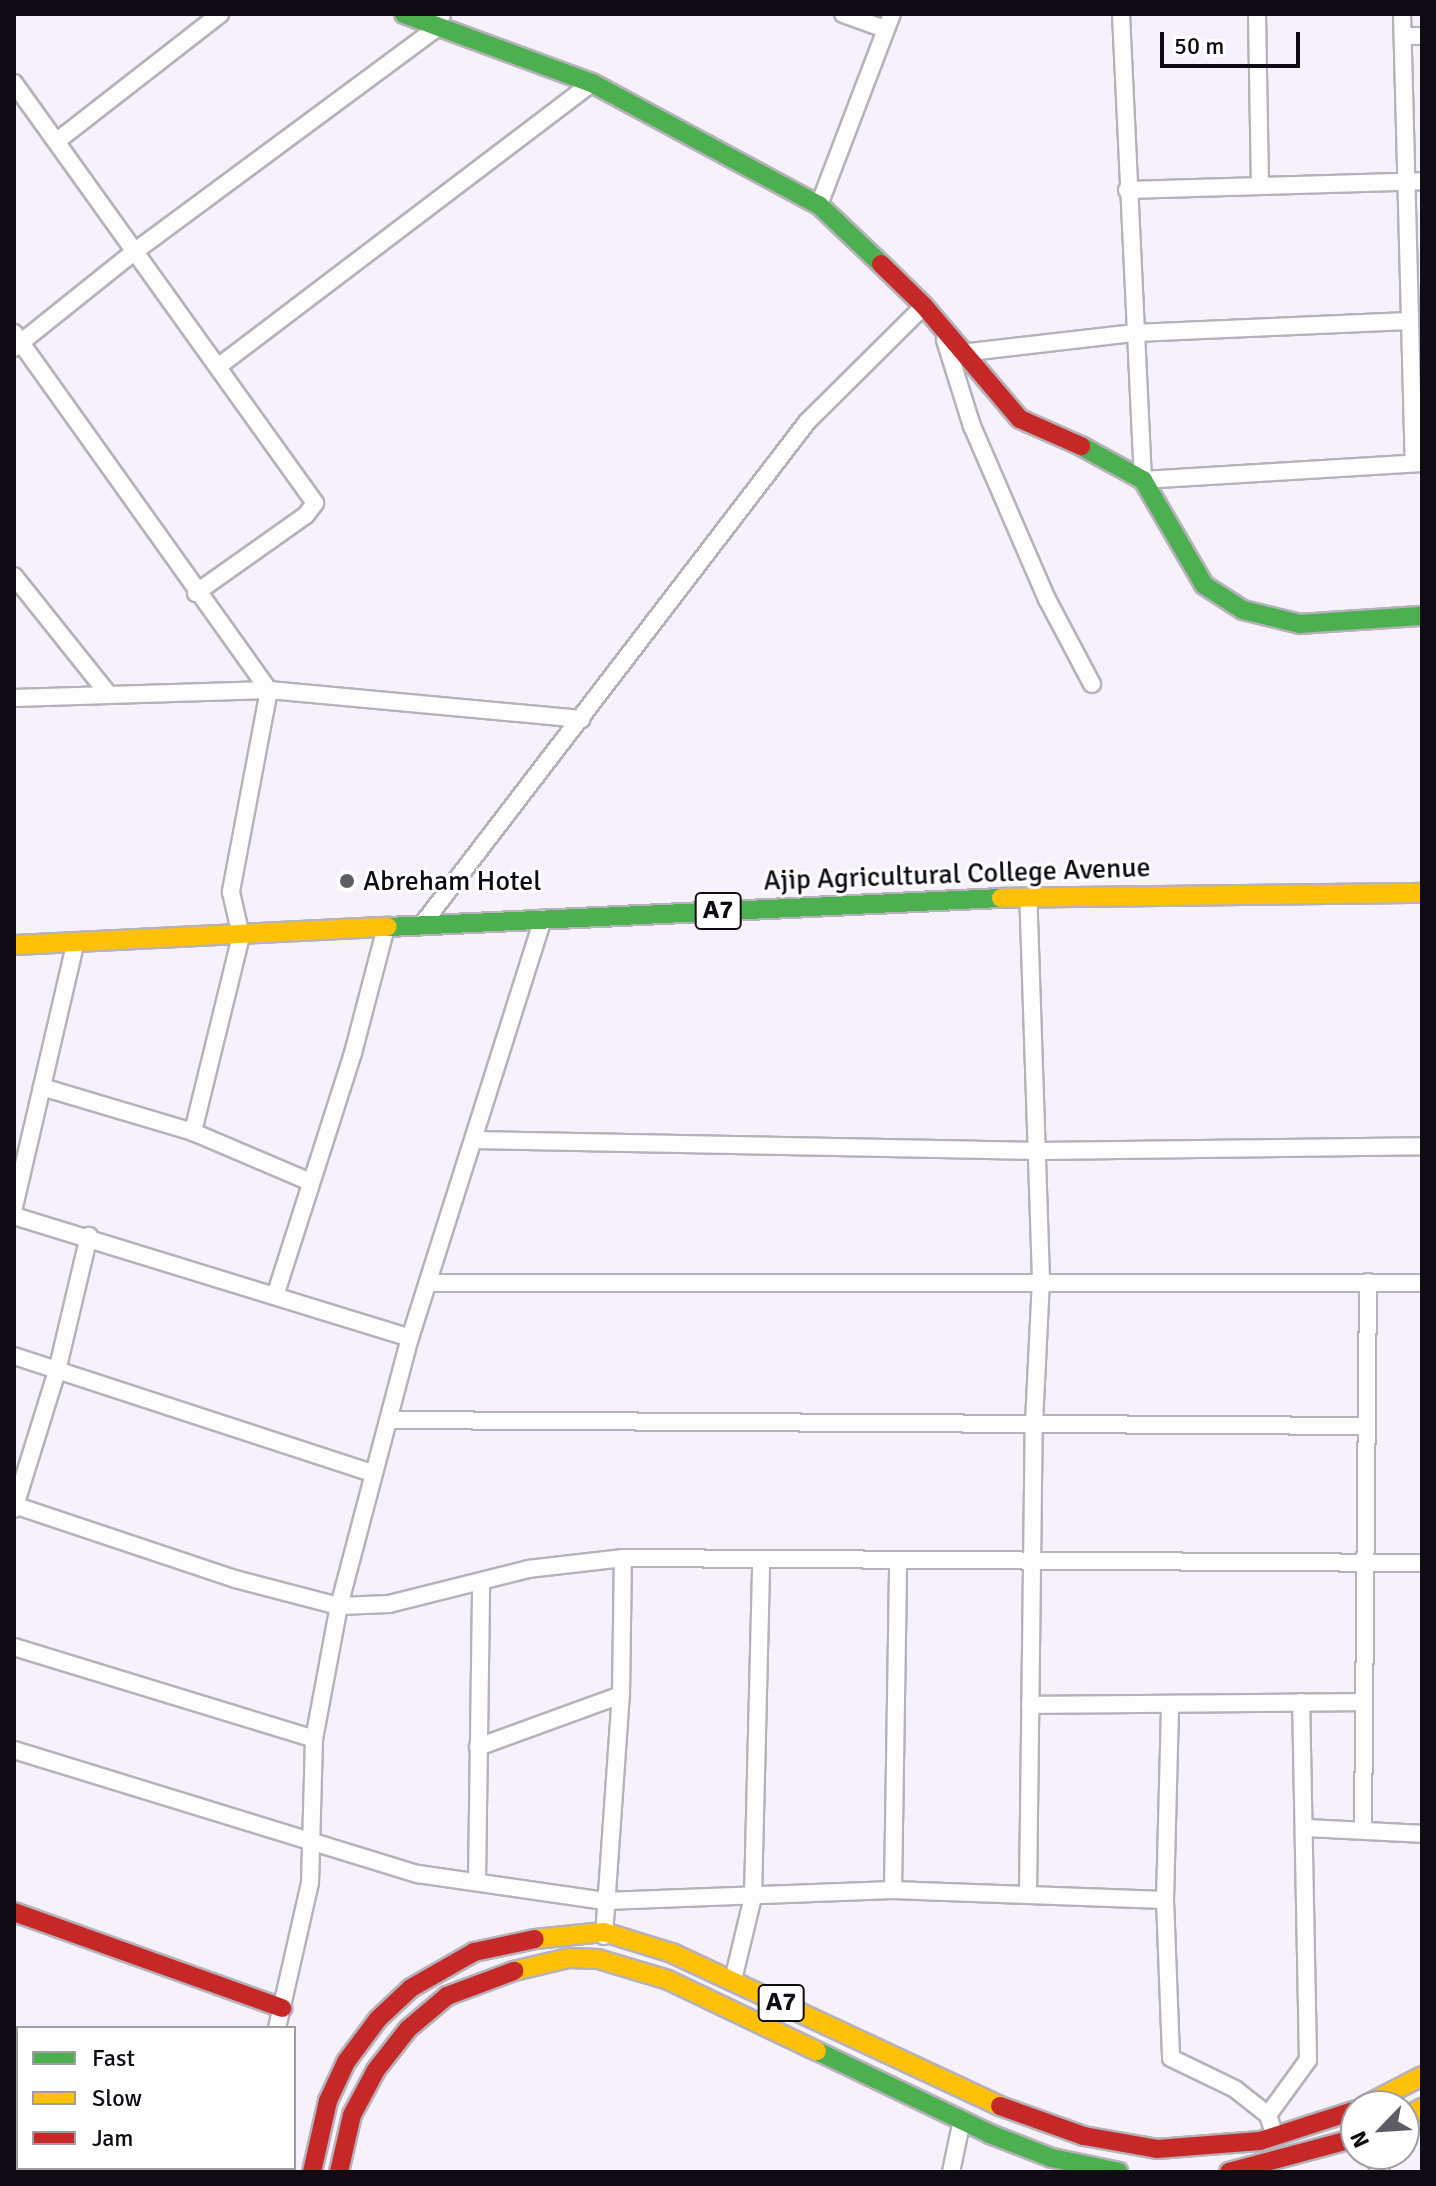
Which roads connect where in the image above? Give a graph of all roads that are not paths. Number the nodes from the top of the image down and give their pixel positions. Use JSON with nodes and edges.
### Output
{"nodes":[{"id":1,"x":220,"y":14,"type":"edge"},
{"id":2,"x":404,"y":14,"type":"edge"},
{"id":3,"x":843,"y":14,"type":"edge"},
{"id":4,"x":1121,"y":14,"type":"edge"},
{"id":5,"x":1257,"y":14,"type":"edge"},
{"id":6,"x":1402,"y":14,"type":"edge"},
{"id":7,"x":440,"y":21,"type":"edge"},
{"id":8,"x":888,"y":22,"type":"edge"},
{"id":9,"x":1404,"y":36,"type":"junction"},
{"id":10,"x":1422,"y":36,"type":"edge"},
{"id":11,"x":14,"y":83,"type":"edge"},
{"id":12,"x":592,"y":83,"type":"junction"},
{"id":13,"x":57,"y":141,"type":"junction"},
{"id":14,"x":1422,"y":181,"type":"edge"},
{"id":15,"x":1405,"y":182,"type":"junction"},
{"id":16,"x":1260,"y":183,"type":"junction"},
{"id":17,"x":1127,"y":190,"type":"junction"},
{"id":18,"x":819,"y":205,"type":"junction"},
{"id":19,"x":134,"y":252,"type":"junction"},
{"id":20,"x":924,"y":306,"type":"junction"},
{"id":21,"x":1409,"y":321,"type":"junction"},
{"id":22,"x":942,"y":329,"type":"junction"},
{"id":23,"x":1135,"y":333,"type":"junction"},
{"id":24,"x":16,"y":342,"type":"edge"},
{"id":25,"x":961,"y":353,"type":"junction"},
{"id":26,"x":219,"y":366,"type":"junction"},
{"id":27,"x":1418,"y":463,"type":"edge"},
{"id":28,"x":1143,"y":480,"type":"junction"},
{"id":29,"x":14,"y":576,"type":"edge"},
{"id":30,"x":196,"y":593,"type":"junction"},
{"id":31,"x":1422,"y":616,"type":"edge"},
{"id":32,"x":1092,"y":684,"type":"dead end"},
{"id":33,"x":269,"y":690,"type":"junction"},
{"id":34,"x":109,"y":695,"type":"junction"},
{"id":35,"x":14,"y":698,"type":"edge"},
{"id":36,"x":582,"y":719,"type":"junction"},
{"id":37,"x":1422,"y":893,"type":"edge"},
{"id":38,"x":1028,"y":897,"type":"junction"},
{"id":39,"x":543,"y":919,"type":"junction"},
{"id":40,"x":421,"y":926,"type":"junction"},
{"id":41,"x":386,"y":927,"type":"junction"},
{"id":42,"x":241,"y":936,"type":"junction"},
{"id":43,"x":75,"y":944,"type":"junction"},
{"id":44,"x":14,"y":945,"type":"edge"},
{"id":45,"x":42,"y":1087,"type":"junction"},
{"id":46,"x":193,"y":1132,"type":"junction"},
{"id":47,"x":474,"y":1140,"type":"junction"},
{"id":48,"x":1422,"y":1146,"type":"edge"},
{"id":49,"x":1039,"y":1151,"type":"junction"},
{"id":50,"x":310,"y":1182,"type":"junction"},
{"id":51,"x":14,"y":1207,"type":"edge"},
{"id":52,"x":14,"y":1216,"type":"edge"},
{"id":53,"x":89,"y":1236,"type":"junction"},
{"id":54,"x":1041,"y":1279,"type":"junction"},
{"id":55,"x":1368,"y":1282,"type":"junction"},
{"id":56,"x":430,"y":1283,"type":"junction"},
{"id":57,"x":1422,"y":1283,"type":"edge"},
{"id":58,"x":275,"y":1296,"type":"junction"},
{"id":59,"x":410,"y":1338,"type":"junction"},
{"id":60,"x":14,"y":1356,"type":"edge"},
{"id":61,"x":57,"y":1371,"type":"junction"},
{"id":62,"x":389,"y":1420,"type":"junction"},
{"id":63,"x":1034,"y":1423,"type":"junction"},
{"id":64,"x":1366,"y":1426,"type":"junction"},
{"id":65,"x":372,"y":1473,"type":"junction"},
{"id":66,"x":15,"y":1506,"type":"edge"},
{"id":67,"x":623,"y":1558,"type":"junction"},
{"id":68,"x":761,"y":1559,"type":"junction"},
{"id":69,"x":898,"y":1562,"type":"junction"},
{"id":70,"x":1422,"y":1563,"type":"edge"},
{"id":71,"x":1031,"y":1564,"type":"junction"},
{"id":72,"x":1367,"y":1565,"type":"junction"},
{"id":73,"x":481,"y":1583,"type":"junction"},
{"id":74,"x":339,"y":1606,"type":"junction"},
{"id":75,"x":14,"y":1647,"type":"edge"},
{"id":76,"x":621,"y":1695,"type":"junction"},
{"id":77,"x":1301,"y":1702,"type":"junction"},
{"id":78,"x":1364,"y":1702,"type":"junction"},
{"id":79,"x":1170,"y":1704,"type":"junction"},
{"id":80,"x":1030,"y":1705,"type":"junction"},
{"id":81,"x":314,"y":1739,"type":"junction"},
{"id":82,"x":478,"y":1747,"type":"junction"},
{"id":83,"x":14,"y":1750,"type":"edge"},
{"id":84,"x":1305,"y":1828,"type":"junction"},
{"id":85,"x":1363,"y":1830,"type":"junction"},
{"id":86,"x":1422,"y":1834,"type":"edge"},
{"id":87,"x":309,"y":1844,"type":"junction"},
{"id":88,"x":477,"y":1881,"type":"junction"},
{"id":89,"x":893,"y":1890,"type":"junction"},
{"id":90,"x":1028,"y":1895,"type":"junction"},
{"id":91,"x":753,"y":1897,"type":"junction"},
{"id":92,"x":1165,"y":1900,"type":"junction"},
{"id":93,"x":605,"y":1901,"type":"junction"},
{"id":94,"x":14,"y":1912,"type":"edge"},
{"id":95,"x":604,"y":1932,"type":"junction"},
{"id":96,"x":598,"y":1959,"type":"junction"},
{"id":97,"x":733,"y":1980,"type":"junction"},
{"id":98,"x":282,"y":2008,"type":"junction"},
{"id":99,"x":278,"y":2026,"type":"edge"},
{"id":100,"x":1422,"y":2076,"type":"edge"},
{"id":101,"x":1395,"y":2090,"type":"edge"},
{"id":102,"x":1268,"y":2115,"type":"junction"},
{"id":103,"x":1340,"y":2115,"type":"edge"},
{"id":104,"x":962,"y":2120,"type":"junction"},
{"id":105,"x":1275,"y":2137,"type":"junction"},
{"id":106,"x":1340,"y":2143,"type":"edge"},
{"id":107,"x":312,"y":2172,"type":"edge"},
{"id":108,"x":339,"y":2172,"type":"edge"},
{"id":109,"x":951,"y":2172,"type":"edge"},
{"id":110,"x":1119,"y":2172,"type":"edge"},
{"id":111,"x":1229,"y":2172,"type":"edge"}],
"edges":[{"from":1,"to":13,"type":"street"},
{"from":2,"to":7,"type":"main road"},
{"from":3,"to":8,"type":"street"},
{"from":4,"to":17,"type":"street"},
{"from":5,"to":16,"type":"street"},
{"from":6,"to":9,"type":"street"},
{"from":7,"to":12,"type":"main road"},
{"from":7,"to":19,"type":"street"},
{"from":8,"to":18,"type":"street"},
{"from":9,"to":10,"type":"street"},
{"from":9,"to":15,"type":"street"},
{"from":11,"to":13,"type":"street"},
{"from":12,"to":18,"type":"main road"},
{"from":12,"to":26,"type":"street"},
{"from":13,"to":19,"type":"street"},
{"from":14,"to":15,"type":"street"},
{"from":15,"to":16,"type":"street"},
{"from":15,"to":21,"type":"street"},
{"from":16,"to":17,"type":"street"},
{"from":17,"to":23,"type":"street"},
{"from":18,"to":20,"type":"main road"},
{"from":19,"to":24,"type":"street"},
{"from":19,"to":26,"type":"street"},
{"from":20,"to":22,"type":"main road"},
{"from":20,"to":36,"type":"street"},
{"from":21,"to":23,"type":"street"},
{"from":21,"to":27,"type":"street"},
{"from":22,"to":25,"type":"main road"},
{"from":22,"to":32,"type":"street"},
{"from":23,"to":25,"type":"street"},
{"from":23,"to":28,"type":"street"},
{"from":24,"to":30,"type":"street"},
{"from":25,"to":28,"type":"main road"},
{"from":26,"to":30,"type":"street"},
{"from":27,"to":28,"type":"street"},
{"from":28,"to":31,"type":"main road"},
{"from":29,"to":34,"type":"street"},
{"from":30,"to":33,"type":"street"},
{"from":33,"to":34,"type":"street"},
{"from":33,"to":36,"type":"street"},
{"from":33,"to":42,"type":"street"},
{"from":34,"to":35,"type":"street"},
{"from":36,"to":40,"type":"street"},
{"from":37,"to":38,"type":"main road","name":"Ajip Agricultural College Avenue","number":"A7"},
{"from":38,"to":39,"type":"main road","name":"Ajip Agricultural College Avenue","number":"A7"},
{"from":38,"to":49,"type":"street"},
{"from":39,"to":40,"type":"main road","name":"Ajip Agricultural College Avenue","number":"A7"},
{"from":39,"to":47,"type":"street"},
{"from":40,"to":41,"type":"main road","name":"Ajip Agricultural College Avenue","number":"A7"},
{"from":41,"to":42,"type":"main road","name":"Ajip Agricultural College Avenue","number":"A7"},
{"from":41,"to":50,"type":"street"},
{"from":42,"to":43,"type":"main road","name":"Ajip Agricultural College Avenue","number":"A7"},
{"from":42,"to":46,"type":"street"},
{"from":43,"to":44,"type":"main road","name":"Ajip Agricultural College Avenue","number":"A7"},
{"from":43,"to":45,"type":"street"},
{"from":45,"to":46,"type":"street"},
{"from":45,"to":51,"type":"street"},
{"from":46,"to":50,"type":"street"},
{"from":47,"to":49,"type":"street"},
{"from":47,"to":56,"type":"street"},
{"from":48,"to":49,"type":"street"},
{"from":49,"to":54,"type":"street"},
{"from":50,"to":58,"type":"street"},
{"from":52,"to":53,"type":"street"},
{"from":53,"to":58,"type":"street"},
{"from":53,"to":61,"type":"street"},
{"from":54,"to":55,"type":"street"},
{"from":54,"to":56,"type":"street"},
{"from":54,"to":63,"type":"street"},
{"from":55,"to":57,"type":"street"},
{"from":55,"to":64,"type":"street"},
{"from":56,"to":59,"type":"street"},
{"from":58,"to":59,"type":"street"},
{"from":59,"to":62,"type":"street"},
{"from":60,"to":61,"type":"street"},
{"from":61,"to":65,"type":"street"},
{"from":61,"to":66,"type":"street"},
{"from":62,"to":63,"type":"street"},
{"from":62,"to":65,"type":"street"},
{"from":63,"to":64,"type":"street"},
{"from":63,"to":71,"type":"street"},
{"from":64,"to":72,"type":"street"},
{"from":65,"to":74,"type":"street"},
{"from":66,"to":74,"type":"street"},
{"from":67,"to":68,"type":"street"},
{"from":67,"to":73,"type":"street"},
{"from":67,"to":76,"type":"street"},
{"from":68,"to":69,"type":"street"},
{"from":68,"to":91,"type":"street"},
{"from":69,"to":71,"type":"street"},
{"from":69,"to":89,"type":"street"},
{"from":70,"to":72,"type":"street"},
{"from":71,"to":72,"type":"street"},
{"from":71,"to":80,"type":"street"},
{"from":72,"to":78,"type":"street"},
{"from":73,"to":74,"type":"street"},
{"from":73,"to":82,"type":"street"},
{"from":74,"to":81,"type":"street"},
{"from":75,"to":81,"type":"street"},
{"from":76,"to":82,"type":"street"},
{"from":76,"to":93,"type":"street"},
{"from":77,"to":78,"type":"street"},
{"from":77,"to":79,"type":"street"},
{"from":77,"to":84,"type":"street"},
{"from":78,"to":85,"type":"street"},
{"from":79,"to":80,"type":"street"},
{"from":79,"to":92,"type":"street"},
{"from":80,"to":90,"type":"street"},
{"from":81,"to":87,"type":"street"},
{"from":82,"to":88,"type":"street"},
{"from":83,"to":87,"type":"street"},
{"from":84,"to":85,"type":"street"},
{"from":84,"to":102,"type":"street"},
{"from":85,"to":86,"type":"street"},
{"from":87,"to":88,"type":"street"},
{"from":87,"to":98,"type":"street"},
{"from":88,"to":93,"type":"street"},
{"from":89,"to":90,"type":"street"},
{"from":89,"to":91,"type":"street"},
{"from":90,"to":92,"type":"street"},
{"from":91,"to":93,"type":"street"},
{"from":91,"to":97,"type":"street"},
{"from":92,"to":102,"type":"street"},
{"from":93,"to":95,"type":"street"},
{"from":94,"to":98,"type":"main road"},
{"from":95,"to":96,"type":"street"},
{"from":95,"to":97,"type":"main road","number":"A7"},
{"from":95,"to":107,"type":"main road","number":"A7"},
{"from":96,"to":104,"type":"main road","number":"A7"},
{"from":96,"to":108,"type":"main road","number":"A7"},
{"from":97,"to":105,"type":"main road","number":"A7"},
{"from":98,"to":99,"type":"street"},
{"from":100,"to":101,"type":"main road"},
{"from":102,"to":105,"type":"street"},
{"from":103,"to":105,"type":"main road","number":"A7"},
{"from":104,"to":109,"type":"street"},
{"from":104,"to":110,"type":"main road","number":"A7"},
{"from":106,"to":111,"type":"main road"}]}
